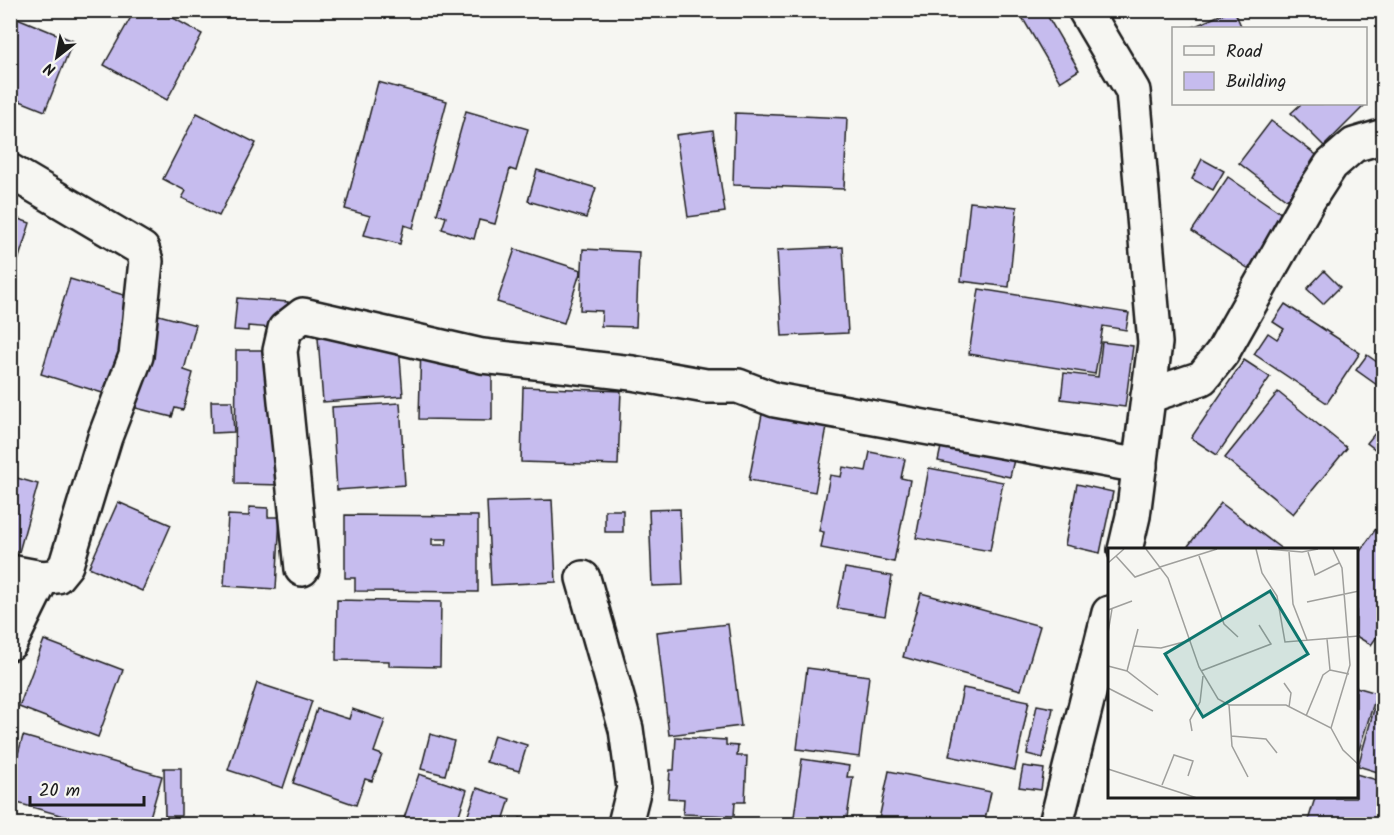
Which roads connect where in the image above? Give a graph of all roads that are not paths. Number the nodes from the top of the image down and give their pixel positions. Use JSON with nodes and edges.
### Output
{"nodes":[{"id":1,"x":1085,"y":10,"type":"edge"},
{"id":2,"x":1383,"y":136,"type":"edge"},
{"id":3,"x":10,"y":171,"type":"edge"},
{"id":4,"x":1148,"y":396,"type":"junction"},
{"id":5,"x":1140,"y":466,"type":"junction"},
{"id":6,"x":1125,"y":548,"type":"edge"},
{"id":7,"x":302,"y":569,"type":"dead end"},
{"id":8,"x":10,"y":572,"type":"edge"},
{"id":9,"x":42,"y":578,"type":"junction"},
{"id":10,"x":583,"y":578,"type":"dead end"},
{"id":11,"x":1108,"y":617,"type":"edge"},
{"id":12,"x":10,"y":643,"type":"edge"},
{"id":13,"x":625,"y":825,"type":"edge"},
{"id":14,"x":1056,"y":825,"type":"edge"}],
"edges":[{"from":1,"to":4,"type":"street"},
{"from":2,"to":4,"type":"street"},
{"from":3,"to":9,"type":"street"},
{"from":4,"to":5,"type":"street"},
{"from":5,"to":6,"type":"street"},
{"from":5,"to":7,"type":"street"},
{"from":8,"to":9,"type":"street"},
{"from":9,"to":12,"type":"street"},
{"from":10,"to":13,"type":"street"},
{"from":11,"to":14,"type":"street"}]}
